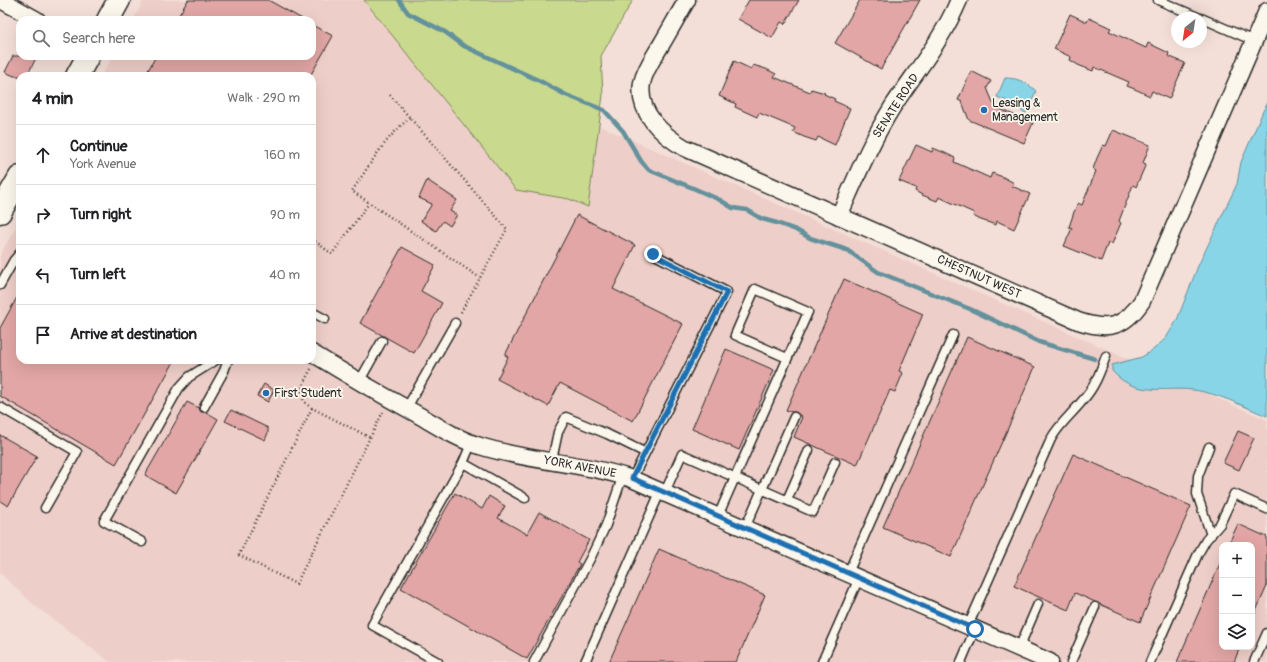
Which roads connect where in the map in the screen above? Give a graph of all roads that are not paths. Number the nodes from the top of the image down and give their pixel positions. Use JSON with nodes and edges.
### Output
{"nodes":[{"id":1,"x":1,"y":0,"type":"edge"},
{"id":2,"x":120,"y":0,"type":"edge"},
{"id":3,"x":687,"y":0,"type":"edge"},
{"id":4,"x":959,"y":0,"type":"edge"},
{"id":5,"x":1158,"y":0,"type":"edge"},
{"id":6,"x":1267,"y":11,"type":"edge"},
{"id":7,"x":1186,"y":12,"type":"edge"},
{"id":8,"x":30,"y":16,"type":"edge"},
{"id":9,"x":110,"y":16,"type":"edge"},
{"id":10,"x":1207,"y":21,"type":"edge"},
{"id":11,"x":1254,"y":41,"type":"junction"},
{"id":12,"x":86,"y":60,"type":"edge"},
{"id":13,"x":79,"y":72,"type":"edge"},
{"id":14,"x":16,"y":185,"type":"edge"},
{"id":15,"x":0,"y":212,"type":"edge"},
{"id":16,"x":839,"y":216,"type":"junction"},
{"id":17,"x":653,"y":254,"type":"dead end"},
{"id":18,"x":16,"y":258,"type":"edge"},
{"id":19,"x":0,"y":285,"type":"edge"},
{"id":20,"x":316,"y":314,"type":"edge"},
{"id":21,"x":325,"y":319,"type":"dead end"},
{"id":22,"x":455,"y":323,"type":"road end"},
{"id":23,"x":953,"y":335,"type":"dead end"},
{"id":24,"x":382,"y":341,"type":"dead end"},
{"id":25,"x":316,"y":356,"type":"edge"},
{"id":26,"x":1106,"y":356,"type":"dead end"},
{"id":27,"x":787,"y":358,"type":"junction"},
{"id":28,"x":210,"y":364,"type":"edge"},
{"id":29,"x":227,"y":364,"type":"edge"},
{"id":30,"x":359,"y":382,"type":"junction"},
{"id":31,"x":0,"y":407,"type":"edge"},
{"id":32,"x":204,"y":407,"type":"dead end"},
{"id":33,"x":406,"y":409,"type":"junction"},
{"id":34,"x":794,"y":417,"type":"dead end"},
{"id":35,"x":471,"y":444,"type":"junction"},
{"id":36,"x":1209,"y":447,"type":"dead end"},
{"id":37,"x":809,"y":450,"type":"dead end"},
{"id":38,"x":644,"y":452,"type":"junction"},
{"id":39,"x":552,"y":460,"type":"junction"},
{"id":40,"x":835,"y":462,"type":"dead end"},
{"id":41,"x":463,"y":463,"type":"junction"},
{"id":42,"x":627,"y":477,"type":"junction"},
{"id":43,"x":735,"y":477,"type":"junction"},
{"id":44,"x":762,"y":490,"type":"junction"},
{"id":45,"x":663,"y":491,"type":"junction"},
{"id":46,"x":525,"y":498,"type":"dead end"},
{"id":47,"x":787,"y":500,"type":"junction"},
{"id":48,"x":45,"y":508,"type":"dead end"},
{"id":49,"x":1267,"y":509,"type":"edge"},
{"id":50,"x":718,"y":516,"type":"junction"},
{"id":51,"x":745,"y":528,"type":"junction"},
{"id":52,"x":1211,"y":534,"type":"junction"},
{"id":53,"x":142,"y":542,"type":"dead end"},
{"id":54,"x":853,"y":575,"type":"junction"},
{"id":55,"x":1038,"y":604,"type":"dead end"},
{"id":56,"x":1095,"y":607,"type":"dead end"},
{"id":57,"x":972,"y":628,"type":"junction"},
{"id":58,"x":1267,"y":633,"type":"edge"},
{"id":59,"x":1019,"y":648,"type":"junction"},
{"id":60,"x":438,"y":662,"type":"edge"},
{"id":61,"x":534,"y":662,"type":"edge"},
{"id":62,"x":585,"y":662,"type":"edge"},
{"id":63,"x":822,"y":662,"type":"edge"},
{"id":64,"x":960,"y":662,"type":"edge"},
{"id":65,"x":1050,"y":662,"type":"edge"},
{"id":66,"x":1071,"y":662,"type":"edge"},
{"id":67,"x":1150,"y":662,"type":"edge"},
{"id":68,"x":1254,"y":662,"type":"edge"}],
"edges":[{"from":1,"to":8,"type":"street"},
{"from":2,"to":9,"type":"main road"},
{"from":3,"to":16,"type":"street","name":"CHESTNUT WEST"},
{"from":4,"to":16,"type":"street","name":"SENATE ROAD"},
{"from":5,"to":7,"type":"lane"},
{"from":6,"to":11,"type":"street","name":"CHESTNUT WEST"},
{"from":10,"to":11,"type":"lane"},
{"from":11,"to":16,"type":"street","name":"CHESTNUT WEST"},
{"from":12,"to":13,"type":"main road"},
{"from":14,"to":15,"type":"main road"},
{"from":17,"to":38,"type":"lane"},
{"from":18,"to":19,"type":"lane"},
{"from":20,"to":21,"type":"lane"},
{"from":22,"to":33,"type":"lane"},
{"from":23,"to":54,"type":"lane"},
{"from":24,"to":30,"type":"lane"},
{"from":25,"to":30,"type":"street","name":"YORK AVENUE"},
{"from":26,"to":57,"type":"lane"},
{"from":27,"to":27,"type":"lane"},
{"from":27,"to":43,"type":"lane"},
{"from":28,"to":53,"type":"lane"},
{"from":29,"to":32,"type":"lane"},
{"from":30,"to":33,"type":"street","name":"YORK AVENUE"},
{"from":31,"to":48,"type":"lane"},
{"from":33,"to":35,"type":"street","name":"YORK AVENUE"},
{"from":34,"to":44,"type":"lane"},
{"from":35,"to":39,"type":"street","name":"YORK AVENUE"},
{"from":35,"to":41,"type":"lane"},
{"from":36,"to":52,"type":"lane"},
{"from":37,"to":47,"type":"lane"},
{"from":38,"to":39,"type":"lane"},
{"from":38,"to":42,"type":"lane"},
{"from":39,"to":42,"type":"street","name":"YORK AVENUE"},
{"from":40,"to":47,"type":"lane"},
{"from":41,"to":46,"type":"lane"},
{"from":41,"to":60,"type":"lane"},
{"from":42,"to":45,"type":"street","name":"YORK AVENUE"},
{"from":42,"to":61,"type":"lane"},
{"from":43,"to":44,"type":"lane"},
{"from":43,"to":45,"type":"lane"},
{"from":43,"to":50,"type":"lane"},
{"from":44,"to":47,"type":"lane"},
{"from":44,"to":51,"type":"lane"},
{"from":45,"to":50,"type":"street","name":"YORK AVENUE"},
{"from":45,"to":62,"type":"lane"},
{"from":49,"to":52,"type":"lane"},
{"from":50,"to":51,"type":"street","name":"YORK AVENUE"},
{"from":51,"to":54,"type":"street","name":"YORK AVENUE"},
{"from":52,"to":67,"type":"lane"},
{"from":54,"to":57,"type":"street","name":"YORK AVENUE"},
{"from":54,"to":63,"type":"lane"},
{"from":55,"to":59,"type":"lane"},
{"from":56,"to":66,"type":"lane"},
{"from":57,"to":59,"type":"street","name":"YORK AVENUE"},
{"from":57,"to":64,"type":"lane"},
{"from":58,"to":68,"type":"lane"},
{"from":59,"to":65,"type":"street","name":"YORK AVENUE"}]}
